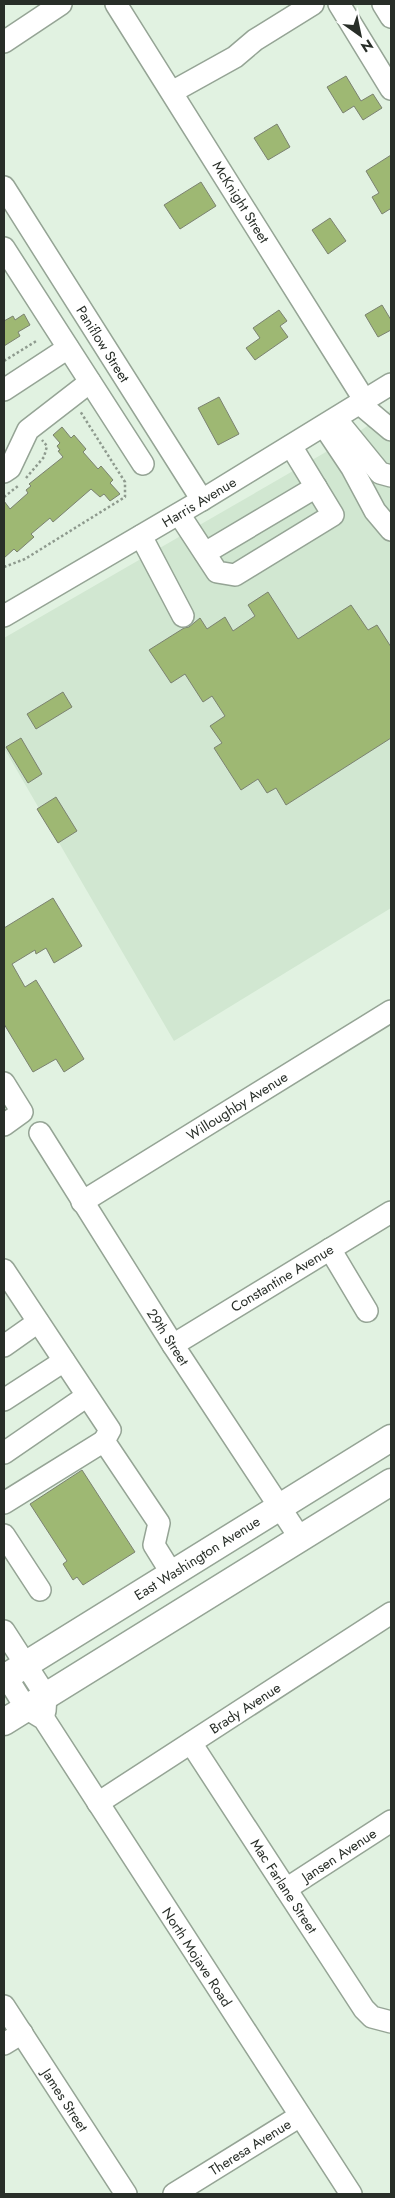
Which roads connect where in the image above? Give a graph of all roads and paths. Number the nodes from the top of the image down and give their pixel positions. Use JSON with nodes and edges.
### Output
{"nodes":[{"id":1,"x":61,"y":4,"type":"edge"},
{"id":2,"x":116,"y":4,"type":"edge"},
{"id":3,"x":313,"y":4,"type":"edge"},
{"id":4,"x":339,"y":4,"type":"edge"},
{"id":5,"x":383,"y":4,"type":"edge"},
{"id":6,"x":391,"y":17,"type":"edge"},
{"id":7,"x":4,"y":42,"type":"edge"},
{"id":8,"x":391,"y":89,"type":"edge"},
{"id":9,"x":172,"y":92,"type":"junction"},
{"id":10,"x":4,"y":187,"type":"edge"},
{"id":11,"x":4,"y":248,"type":"edge"},
{"id":12,"x":38,"y":340,"type":"dead end"},
{"id":13,"x":68,"y":348,"type":"junction"},
{"id":14,"x":4,"y":361,"type":"edge"},
{"id":15,"x":90,"y":382,"type":"junction"},
{"id":16,"x":391,"y":384,"type":"edge"},
{"id":17,"x":4,"y":390,"type":"edge"},
{"id":18,"x":72,"y":396,"type":"junction"},
{"id":19,"x":362,"y":402,"type":"junction"},
{"id":20,"x":330,"y":422,"type":"junction"},
{"id":21,"x":391,"y":430,"type":"edge"},
{"id":22,"x":39,"y":437,"type":"dead end"},
{"id":23,"x":291,"y":446,"type":"junction"},
{"id":24,"x":142,"y":464,"type":"dead end"},
{"id":25,"x":6,"y":465,"type":"edge"},
{"id":26,"x":391,"y":476,"type":"edge"},
{"id":27,"x":316,"y":487,"type":"junction"},
{"id":28,"x":4,"y":497,"type":"edge"},
{"id":29,"x":202,"y":500,"type":"junction"},
{"id":30,"x":179,"y":514,"type":"junction"},
{"id":31,"x":391,"y":530,"type":"edge"},
{"id":32,"x":141,"y":536,"type":"junction"},
{"id":33,"x":205,"y":554,"type":"junction"},
{"id":34,"x":4,"y":567,"type":"edge"},
{"id":35,"x":4,"y":616,"type":"edge"},
{"id":36,"x":183,"y":616,"type":"dead end"},
{"id":37,"x":391,"y":1011,"type":"edge"},
{"id":38,"x":4,"y":1083,"type":"edge"},
{"id":39,"x":4,"y":1125,"type":"edge"},
{"id":40,"x":40,"y":1133,"type":"dead end"},
{"id":41,"x":82,"y":1202,"type":"junction"},
{"id":42,"x":391,"y":1212,"type":"edge"},
{"id":43,"x":330,"y":1249,"type":"junction"},
{"id":44,"x":4,"y":1270,"type":"edge"},
{"id":45,"x":368,"y":1311,"type":"dead end"},
{"id":46,"x":38,"y":1322,"type":"junction"},
{"id":47,"x":173,"y":1345,"type":"junction"},
{"id":48,"x":4,"y":1346,"type":"edge"},
{"id":49,"x":64,"y":1361,"type":"junction"},
{"id":50,"x":87,"y":1396,"type":"junction"},
{"id":51,"x":4,"y":1400,"type":"edge"},
{"id":52,"x":391,"y":1438,"type":"edge"},
{"id":53,"x":104,"y":1441,"type":"junction"},
{"id":54,"x":4,"y":1453,"type":"edge"},
{"id":55,"x":391,"y":1482,"type":"edge"},
{"id":56,"x":4,"y":1503,"type":"edge"},
{"id":57,"x":279,"y":1507,"type":"junction"},
{"id":58,"x":4,"y":1535,"type":"edge"},
{"id":59,"x":300,"y":1538,"type":"junction"},
{"id":60,"x":207,"y":1552,"type":"junction"},
{"id":61,"x":172,"y":1574,"type":"junction"},
{"id":62,"x":40,"y":1590,"type":"dead end"},
{"id":63,"x":391,"y":1614,"type":"edge"},
{"id":64,"x":4,"y":1631,"type":"edge"},
{"id":65,"x":23,"y":1688,"type":"edge"},
{"id":66,"x":4,"y":1722,"type":"edge"},
{"id":67,"x":191,"y":1743,"type":"junction"},
{"id":68,"x":98,"y":1803,"type":"junction"},
{"id":69,"x":391,"y":1821,"type":"edge"},
{"id":70,"x":286,"y":1889,"type":"junction"},
{"id":71,"x":4,"y":2006,"type":"edge"},
{"id":72,"x":387,"y":2022,"type":"edge"},
{"id":73,"x":22,"y":2033,"type":"junction"},
{"id":74,"x":4,"y":2044,"type":"edge"},
{"id":75,"x":300,"y":2116,"type":"junction"},
{"id":76,"x":126,"y":2194,"type":"edge"},
{"id":77,"x":174,"y":2194,"type":"edge"},
{"id":78,"x":351,"y":2194,"type":"edge"}],
"edges":[{"from":1,"to":7,"type":"street"},
{"from":2,"to":9,"type":"street","name":"McKnight Street"},
{"from":3,"to":9,"type":"street"},
{"from":4,"to":8,"type":"street"},
{"from":5,"to":6,"type":"street"},
{"from":9,"to":19,"type":"street","name":"McKnight Street"},
{"from":10,"to":29,"type":"street","name":"Paniflow Street"},
{"from":11,"to":13,"type":"street"},
{"from":12,"to":14,"type":"path"},
{"from":13,"to":15,"type":"street"},
{"from":13,"to":17,"type":"street"},
{"from":15,"to":18,"type":"street"},
{"from":15,"to":24,"type":"street"},
{"from":16,"to":19,"type":"street","name":"Harris Avenue"},
{"from":18,"to":25,"type":"street"},
{"from":18,"to":34,"type":"path"},
{"from":19,"to":20,"type":"street","name":"Harris Avenue"},
{"from":19,"to":21,"type":"street","name":"McKnight Street"},
{"from":20,"to":23,"type":"street","name":"Harris Avenue"},
{"from":20,"to":26,"type":"street"},
{"from":20,"to":31,"type":"street"},
{"from":22,"to":28,"type":"path"},
{"from":23,"to":27,"type":"street"},
{"from":23,"to":29,"type":"street","name":"Harris Avenue"},
{"from":27,"to":33,"type":"street"},
{"from":27,"to":33,"type":"street"},
{"from":29,"to":30,"type":"street","name":"Harris Avenue"},
{"from":30,"to":32,"type":"street","name":"Harris Avenue"},
{"from":30,"to":33,"type":"street"},
{"from":32,"to":35,"type":"street","name":"Harris Avenue"},
{"from":32,"to":36,"type":"street"},
{"from":37,"to":41,"type":"street","name":"Willoughby Avenue"},
{"from":38,"to":39,"type":"street"},
{"from":40,"to":41,"type":"street","name":"29th Street"},
{"from":41,"to":47,"type":"street","name":"29th Street"},
{"from":42,"to":43,"type":"street","name":"Constantine Avenue"},
{"from":43,"to":45,"type":"street"},
{"from":43,"to":47,"type":"street","name":"Constantine Avenue"},
{"from":44,"to":46,"type":"street"},
{"from":46,"to":48,"type":"street"},
{"from":46,"to":49,"type":"street"},
{"from":47,"to":57,"type":"street","name":"29th Street"},
{"from":49,"to":50,"type":"street"},
{"from":49,"to":51,"type":"street"},
{"from":50,"to":53,"type":"street"},
{"from":50,"to":54,"type":"street"},
{"from":52,"to":57,"type":"main road","name":"East Washington Avenue"},
{"from":53,"to":56,"type":"street"},
{"from":53,"to":61,"type":"street"},
{"from":55,"to":59,"type":"main road","name":"East Washington Avenue"},
{"from":57,"to":59,"type":"street","name":"29th Street"},
{"from":57,"to":60,"type":"main road","name":"East Washington Avenue"},
{"from":58,"to":62,"type":"street"},
{"from":59,"to":65,"type":"main road","name":"East Washington Avenue"},
{"from":60,"to":61,"type":"main road","name":"East Washington Avenue"},
{"from":60,"to":65,"type":"main road"},
{"from":61,"to":65,"type":"main road","name":"East Washington Avenue"},
{"from":63,"to":67,"type":"street","name":"Brady Avenue"},
{"from":64,"to":65,"type":"street","name":"North Mojave Road"},
{"from":65,"to":66,"type":"main road","name":"East Washington Avenue"},
{"from":65,"to":68,"type":"street","name":"North Mojave Road"},
{"from":67,"to":68,"type":"street","name":"Brady Avenue"},
{"from":67,"to":70,"type":"street","name":"Mac Farlane Street"},
{"from":68,"to":75,"type":"street","name":"North Mojave Road"},
{"from":69,"to":70,"type":"street","name":"Jansen Avenue"},
{"from":70,"to":72,"type":"street","name":"Mac Farlane Street"},
{"from":71,"to":73,"type":"street","name":"James Street"},
{"from":73,"to":74,"type":"street"},
{"from":73,"to":76,"type":"street","name":"James Street"},
{"from":75,"to":77,"type":"street","name":"Theresa Avenue"},
{"from":75,"to":78,"type":"street","name":"North Mojave Road"}]}
